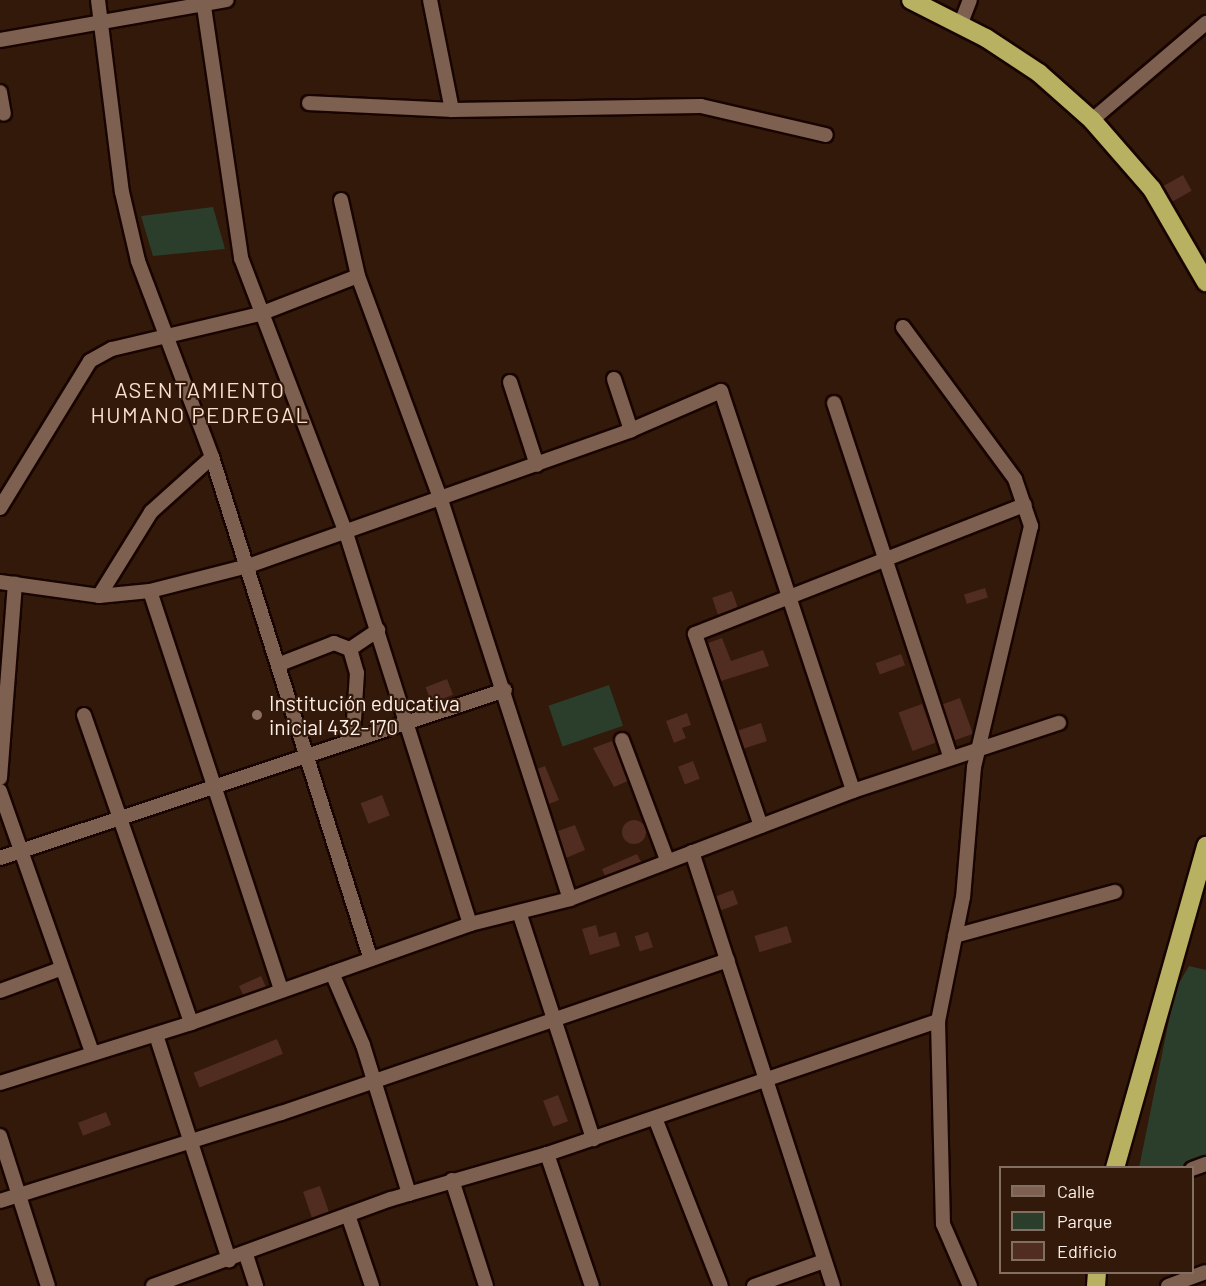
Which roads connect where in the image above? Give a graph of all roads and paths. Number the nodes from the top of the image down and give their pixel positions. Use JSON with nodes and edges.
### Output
{"nodes":[{"id":1,"x":98,"y":0,"type":"edge"},
{"id":2,"x":227,"y":0,"type":"edge"},
{"id":3,"x":430,"y":0,"type":"edge"},
{"id":4,"x":910,"y":0,"type":"edge"},
{"id":5,"x":970,"y":0,"type":"edge"},
{"id":6,"x":203,"y":1,"type":"edge"},
{"id":7,"x":102,"y":20,"type":"junction"},
{"id":8,"x":961,"y":23,"type":"junction"},
{"id":9,"x":1206,"y":23,"type":"edge"},
{"id":10,"x":0,"y":40,"type":"edge"},
{"id":11,"x":0,"y":92,"type":"edge"},
{"id":12,"x":309,"y":104,"type":"dead end"},
{"id":13,"x":452,"y":110,"type":"junction"},
{"id":14,"x":4,"y":114,"type":"dead end"},
{"id":15,"x":1092,"y":120,"type":"junction"},
{"id":16,"x":826,"y":135,"type":"dead end"},
{"id":17,"x":341,"y":200,"type":"dead end"},
{"id":18,"x":358,"y":276,"type":"junction"},
{"id":19,"x":1206,"y":282,"type":"edge"},
{"id":20,"x":260,"y":314,"type":"junction"},
{"id":21,"x":903,"y":327,"type":"dead end"},
{"id":22,"x":167,"y":340,"type":"junction"},
{"id":23,"x":614,"y":379,"type":"dead end"},
{"id":24,"x":510,"y":382,"type":"dead end"},
{"id":25,"x":834,"y":403,"type":"dead end"},
{"id":26,"x":631,"y":430,"type":"junction"},
{"id":27,"x":212,"y":457,"type":"junction"},
{"id":28,"x":537,"y":465,"type":"junction"},
{"id":29,"x":441,"y":500,"type":"junction"},
{"id":30,"x":1025,"y":505,"type":"junction"},
{"id":31,"x":0,"y":508,"type":"edge"},
{"id":32,"x":345,"y":533,"type":"junction"},
{"id":33,"x":883,"y":565,"type":"junction"},
{"id":34,"x":248,"y":566,"type":"junction"},
{"id":35,"x":0,"y":582,"type":"edge"},
{"id":36,"x":15,"y":584,"type":"junction"},
{"id":37,"x":150,"y":591,"type":"junction"},
{"id":38,"x":99,"y":596,"type":"junction"},
{"id":39,"x":789,"y":599,"type":"junction"},
{"id":40,"x":378,"y":630,"type":"junction"},
{"id":41,"x":350,"y":649,"type":"junction"},
{"id":42,"x":280,"y":664,"type":"junction"},
{"id":43,"x":505,"y":690,"type":"junction"},
{"id":44,"x":84,"y":715,"type":"dead end"},
{"id":45,"x":1059,"y":723,"type":"dead end"},
{"id":46,"x":408,"y":724,"type":"junction"},
{"id":47,"x":352,"y":737,"type":"junction"},
{"id":48,"x":622,"y":740,"type":"dead end"},
{"id":49,"x":982,"y":745,"type":"junction"},
{"id":50,"x":308,"y":752,"type":"junction"},
{"id":51,"x":950,"y":756,"type":"junction"},
{"id":52,"x":0,"y":778,"type":"edge"},
{"id":53,"x":215,"y":785,"type":"junction"},
{"id":54,"x":0,"y":790,"type":"edge"},
{"id":55,"x":853,"y":790,"type":"junction"},
{"id":56,"x":117,"y":819,"type":"junction"},
{"id":57,"x":761,"y":826,"type":"junction"},
{"id":58,"x":1206,"y":846,"type":"edge"},
{"id":59,"x":692,"y":852,"type":"junction"},
{"id":60,"x":26,"y":854,"type":"junction"},
{"id":61,"x":0,"y":858,"type":"edge"},
{"id":62,"x":667,"y":860,"type":"junction"},
{"id":63,"x":1115,"y":892,"type":"dead end"},
{"id":64,"x":570,"y":899,"type":"junction"},
{"id":65,"x":520,"y":915,"type":"junction"},
{"id":66,"x":470,"y":924,"type":"junction"},
{"id":67,"x":955,"y":936,"type":"junction"},
{"id":68,"x":370,"y":957,"type":"junction"},
{"id":69,"x":728,"y":960,"type":"junction"},
{"id":70,"x":60,"y":969,"type":"junction"},
{"id":71,"x":332,"y":973,"type":"junction"},
{"id":72,"x":281,"y":989,"type":"junction"},
{"id":73,"x":0,"y":991,"type":"edge"},
{"id":74,"x":938,"y":1021,"type":"junction"},
{"id":75,"x":191,"y":1023,"type":"junction"},
{"id":76,"x":552,"y":1023,"type":"junction"},
{"id":77,"x":156,"y":1035,"type":"junction"},
{"id":78,"x":92,"y":1052,"type":"junction"},
{"id":79,"x":374,"y":1082,"type":"junction"},
{"id":80,"x":763,"y":1082,"type":"junction"},
{"id":81,"x":0,"y":1083,"type":"edge"},
{"id":82,"x":655,"y":1118,"type":"junction"},
{"id":83,"x":0,"y":1136,"type":"edge"},
{"id":84,"x":192,"y":1139,"type":"junction"},
{"id":85,"x":593,"y":1139,"type":"junction"},
{"id":86,"x":547,"y":1154,"type":"junction"},
{"id":87,"x":1115,"y":1166,"type":"edge"},
{"id":88,"x":452,"y":1180,"type":"junction"},
{"id":89,"x":20,"y":1193,"type":"junction"},
{"id":90,"x":409,"y":1194,"type":"junction"},
{"id":91,"x":0,"y":1201,"type":"edge"},
{"id":92,"x":348,"y":1215,"type":"junction"},
{"id":93,"x":246,"y":1255,"type":"junction"},
{"id":94,"x":229,"y":1260,"type":"junction"},
{"id":95,"x":824,"y":1261,"type":"junction"},
{"id":96,"x":1206,"y":1272,"type":"edge"},
{"id":97,"x":48,"y":1286,"type":"edge"},
{"id":98,"x":153,"y":1286,"type":"edge"},
{"id":99,"x":256,"y":1286,"type":"edge"},
{"id":100,"x":372,"y":1286,"type":"edge"},
{"id":101,"x":486,"y":1286,"type":"edge"},
{"id":102,"x":592,"y":1286,"type":"edge"},
{"id":103,"x":721,"y":1286,"type":"edge"},
{"id":104,"x":754,"y":1286,"type":"edge"},
{"id":105,"x":833,"y":1286,"type":"edge"},
{"id":106,"x":970,"y":1286,"type":"edge"},
{"id":107,"x":1168,"y":1286,"type":"edge"}],
"edges":[{"from":1,"to":7,"type":"street"},
{"from":2,"to":6,"type":"street"},
{"from":3,"to":13,"type":"street"},
{"from":4,"to":8,"type":"highway"},
{"from":5,"to":8,"type":"street"},
{"from":6,"to":7,"type":"street"},
{"from":6,"to":20,"type":"street"},
{"from":7,"to":10,"type":"street"},
{"from":7,"to":22,"type":"street"},
{"from":8,"to":15,"type":"highway"},
{"from":9,"to":15,"type":"street"},
{"from":11,"to":14,"type":"street"},
{"from":12,"to":13,"type":"street"},
{"from":13,"to":16,"type":"street"},
{"from":15,"to":19,"type":"highway"},
{"from":17,"to":18,"type":"street"},
{"from":18,"to":20,"type":"street"},
{"from":18,"to":29,"type":"street"},
{"from":20,"to":22,"type":"street"},
{"from":20,"to":32,"type":"street"},
{"from":21,"to":30,"type":"street"},
{"from":22,"to":27,"type":"street"},
{"from":22,"to":31,"type":"street"},
{"from":23,"to":26,"type":"street"},
{"from":24,"to":28,"type":"street"},
{"from":25,"to":33,"type":"street"},
{"from":26,"to":28,"type":"street"},
{"from":26,"to":39,"type":"street"},
{"from":27,"to":34,"type":"street"},
{"from":27,"to":38,"type":"street"},
{"from":28,"to":29,"type":"street"},
{"from":29,"to":32,"type":"street"},
{"from":29,"to":43,"type":"street"},
{"from":30,"to":33,"type":"street"},
{"from":30,"to":49,"type":"street"},
{"from":32,"to":34,"type":"street"},
{"from":32,"to":40,"type":"street"},
{"from":33,"to":39,"type":"street"},
{"from":33,"to":51,"type":"street"},
{"from":34,"to":37,"type":"street"},
{"from":34,"to":42,"type":"street"},
{"from":35,"to":36,"type":"street"},
{"from":36,"to":38,"type":"street"},
{"from":36,"to":52,"type":"street"},
{"from":37,"to":38,"type":"street"},
{"from":37,"to":53,"type":"street"},
{"from":39,"to":55,"type":"street"},
{"from":39,"to":57,"type":"street"},
{"from":40,"to":41,"type":"street"},
{"from":40,"to":46,"type":"street"},
{"from":41,"to":42,"type":"street"},
{"from":41,"to":47,"type":"street"},
{"from":42,"to":50,"type":"street"},
{"from":43,"to":46,"type":"street"},
{"from":43,"to":64,"type":"street"},
{"from":44,"to":56,"type":"street"},
{"from":45,"to":49,"type":"street"},
{"from":46,"to":47,"type":"street"},
{"from":46,"to":66,"type":"street"},
{"from":47,"to":50,"type":"street"},
{"from":48,"to":62,"type":"street"},
{"from":49,"to":51,"type":"street"},
{"from":49,"to":67,"type":"street"},
{"from":50,"to":53,"type":"street"},
{"from":50,"to":68,"type":"street"},
{"from":51,"to":55,"type":"street"},
{"from":53,"to":56,"type":"street"},
{"from":53,"to":72,"type":"street"},
{"from":54,"to":60,"type":"street"},
{"from":55,"to":57,"type":"street"},
{"from":56,"to":60,"type":"street"},
{"from":56,"to":75,"type":"street"},
{"from":57,"to":59,"type":"street"},
{"from":58,"to":87,"type":"highway"},
{"from":59,"to":62,"type":"street"},
{"from":59,"to":69,"type":"street"},
{"from":60,"to":61,"type":"street"},
{"from":60,"to":70,"type":"street"},
{"from":62,"to":64,"type":"street"},
{"from":63,"to":67,"type":"street"},
{"from":64,"to":65,"type":"street"},
{"from":65,"to":66,"type":"street"},
{"from":65,"to":76,"type":"street"},
{"from":66,"to":68,"type":"street"},
{"from":67,"to":74,"type":"street"},
{"from":68,"to":71,"type":"street"},
{"from":69,"to":76,"type":"street"},
{"from":69,"to":80,"type":"street"},
{"from":70,"to":73,"type":"street"},
{"from":70,"to":78,"type":"street"},
{"from":71,"to":72,"type":"street"},
{"from":71,"to":79,"type":"street"},
{"from":72,"to":75,"type":"street"},
{"from":74,"to":80,"type":"street"},
{"from":74,"to":106,"type":"street"},
{"from":75,"to":77,"type":"street"},
{"from":76,"to":79,"type":"street"},
{"from":76,"to":85,"type":"street"},
{"from":77,"to":78,"type":"street"},
{"from":77,"to":84,"type":"street"},
{"from":78,"to":81,"type":"street"},
{"from":79,"to":84,"type":"street"},
{"from":79,"to":90,"type":"street"},
{"from":80,"to":82,"type":"street"},
{"from":80,"to":95,"type":"street"},
{"from":82,"to":85,"type":"street"},
{"from":82,"to":103,"type":"street"},
{"from":83,"to":89,"type":"street"},
{"from":84,"to":89,"type":"street"},
{"from":84,"to":94,"type":"street"},
{"from":85,"to":86,"type":"street"},
{"from":86,"to":88,"type":"street"},
{"from":86,"to":102,"type":"street"},
{"from":88,"to":90,"type":"street"},
{"from":88,"to":101,"type":"street"},
{"from":89,"to":91,"type":"street"},
{"from":89,"to":97,"type":"street"},
{"from":90,"to":92,"type":"street"},
{"from":92,"to":93,"type":"street"},
{"from":92,"to":100,"type":"street"},
{"from":93,"to":94,"type":"street"},
{"from":93,"to":99,"type":"street"},
{"from":94,"to":98,"type":"street"},
{"from":95,"to":104,"type":"street"},
{"from":95,"to":105,"type":"street"},
{"from":96,"to":107,"type":"street"}]}
